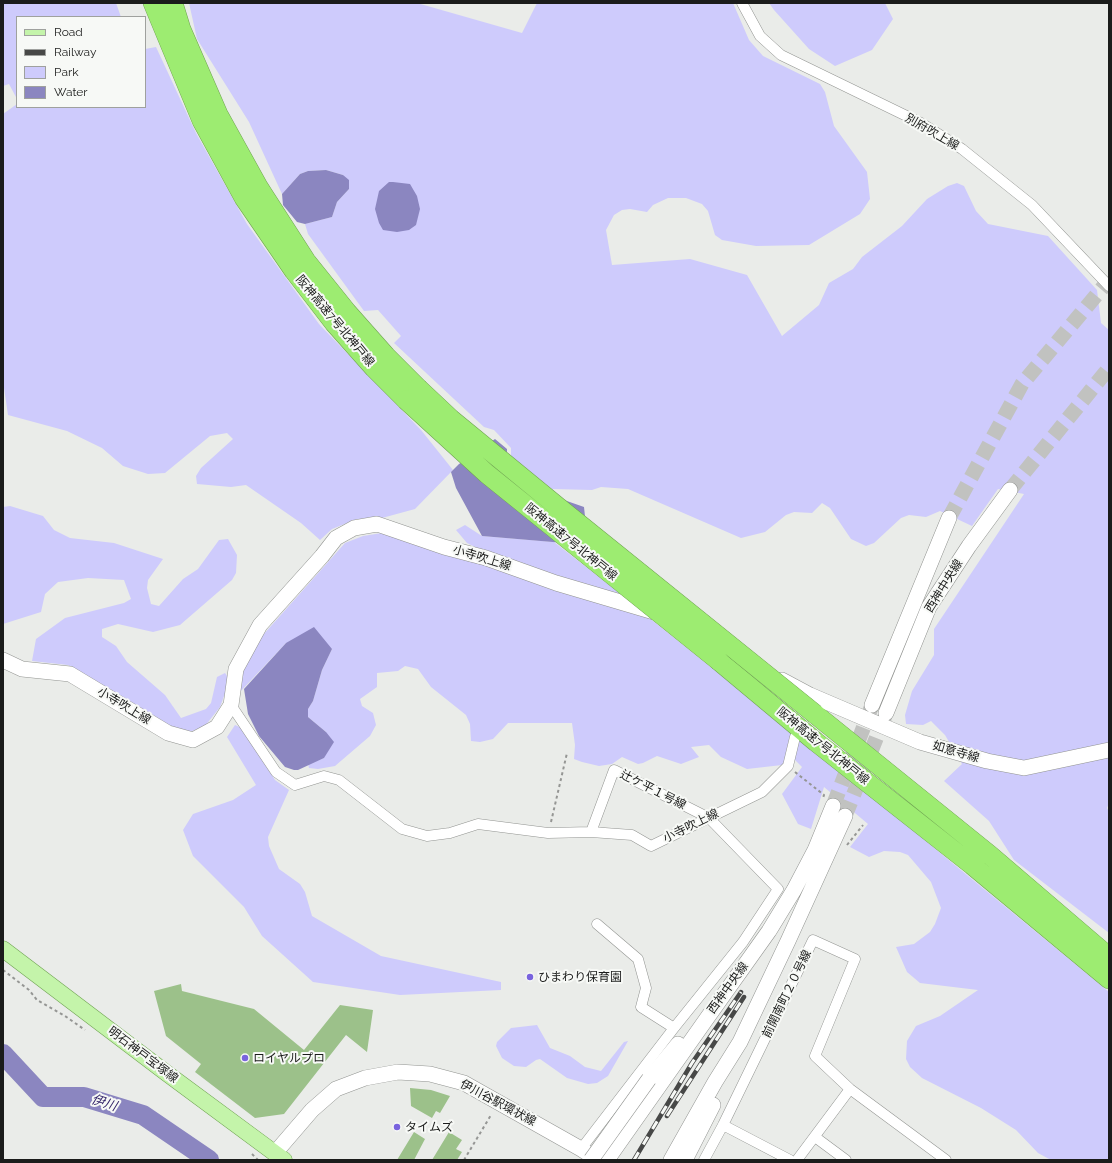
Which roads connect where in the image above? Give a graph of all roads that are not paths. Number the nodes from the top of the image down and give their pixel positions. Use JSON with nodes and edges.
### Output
{"nodes":[{"id":1,"x":153,"y":3,"type":"edge"},
{"id":2,"x":173,"y":3,"type":"edge"},
{"id":3,"x":742,"y":3,"type":"edge"},
{"id":4,"x":1109,"y":286,"type":"edge"},
{"id":5,"x":412,"y":394,"type":"junction"},
{"id":6,"x":1010,"y":490,"type":"tunnel mouth"},
{"id":7,"x":949,"y":518,"type":"tunnel mouth"},
{"id":8,"x":3,"y":660,"type":"edge"},
{"id":9,"x":810,"y":695,"type":"joint"},
{"id":10,"x":231,"y":705,"type":"junction"},
{"id":11,"x":872,"y":705,"type":"tunnel mouth"},
{"id":12,"x":886,"y":713,"type":"tunnel mouth"},
{"id":13,"x":796,"y":737,"type":"dead end"},
{"id":14,"x":1109,"y":750,"type":"edge"},
{"id":15,"x":828,"y":801,"type":"tunnel mouth"},
{"id":16,"x":845,"y":816,"type":"tunnel mouth"},
{"id":17,"x":709,"y":818,"type":"junction"},
{"id":18,"x":592,"y":832,"type":"junction"},
{"id":19,"x":598,"y":924,"type":"dead end"},
{"id":20,"x":788,"y":941,"type":"junction"},
{"id":21,"x":3,"y":949,"type":"edge"},
{"id":22,"x":751,"y":957,"type":"junction"},
{"id":23,"x":1109,"y":957,"type":"edge"},
{"id":24,"x":1109,"y":979,"type":"edge"},
{"id":25,"x":674,"y":1028,"type":"junction"},
{"id":26,"x":850,"y":1089,"type":"junction"},
{"id":27,"x":723,"y":1125,"type":"junction"},
{"id":28,"x":815,"y":1137,"type":"junction"},
{"id":29,"x":688,"y":1153,"type":"edge"},
{"id":30,"x":586,"y":1154,"type":"edge"},
{"id":31,"x":279,"y":1156,"type":"edge"},
{"id":32,"x":598,"y":1160,"type":"edge"},
{"id":33,"x":607,"y":1160,"type":"edge"},
{"id":34,"x":671,"y":1160,"type":"edge"},
{"id":35,"x":704,"y":1160,"type":"edge"},
{"id":36,"x":790,"y":1160,"type":"edge"},
{"id":37,"x":797,"y":1160,"type":"edge"},
{"id":38,"x":846,"y":1160,"type":"edge"},
{"id":39,"x":946,"y":1160,"type":"edge"}],
"edges":[{"from":1,"to":5,"type":"highway","name":"阪神高速7号北神戸線"},
{"from":2,"to":5,"type":"highway","name":"阪神高速7号北神戸線"},
{"from":3,"to":4,"type":"street","name":"別府吹上線"},
{"from":5,"to":23,"type":"highway","name":"阪神高速7号北神戸線","bridge":true},
{"from":5,"to":24,"type":"highway","name":"阪神高速7号北神戸線","bridge":true},
{"from":6,"to":12,"type":"street","name":"西神中央線"},
{"from":7,"to":11,"type":"street","name":"西神中央線"},
{"from":8,"to":10,"type":"street","name":"小寺吹上線"},
{"from":9,"to":10,"type":"street","name":"小寺吹上線"},
{"from":9,"to":14,"type":"street","name":"如意寺線"},
{"from":10,"to":18,"type":"street","name":"小寺吹上線"},
{"from":13,"to":17,"type":"street","name":"小寺吹上線"},
{"from":15,"to":22,"type":"street","name":"西神中央線"},
{"from":16,"to":20,"type":"street"},
{"from":17,"to":18,"type":"street","name":"小寺吹上線"},
{"from":17,"to":18,"type":"street","name":"辻ケ平１号線"},
{"from":17,"to":25,"type":"street"},
{"from":19,"to":25,"type":"street"},
{"from":20,"to":29,"type":"street"},
{"from":20,"to":34,"type":"street"},
{"from":21,"to":31,"type":"main road","name":"明石神戸宝塚線"},
{"from":22,"to":30,"type":"street","bridge":true},
{"from":22,"to":33,"type":"street","name":"西神中央線"},
{"from":25,"to":30,"type":"street"},
{"from":26,"to":27,"type":"street","name":"前開南町２０号線"},
{"from":26,"to":28,"type":"street"},
{"from":26,"to":39,"type":"street","name":"前開南町２０号線"},
{"from":27,"to":35,"type":"street","name":"前開南町２０号線"},
{"from":27,"to":36,"type":"street"},
{"from":28,"to":37,"type":"street"},
{"from":28,"to":38,"type":"street"},
{"from":30,"to":31,"type":"street","name":"伊川谷駅環状線"},
{"from":30,"to":32,"type":"street","name":"伊川谷駅環状線"}]}
